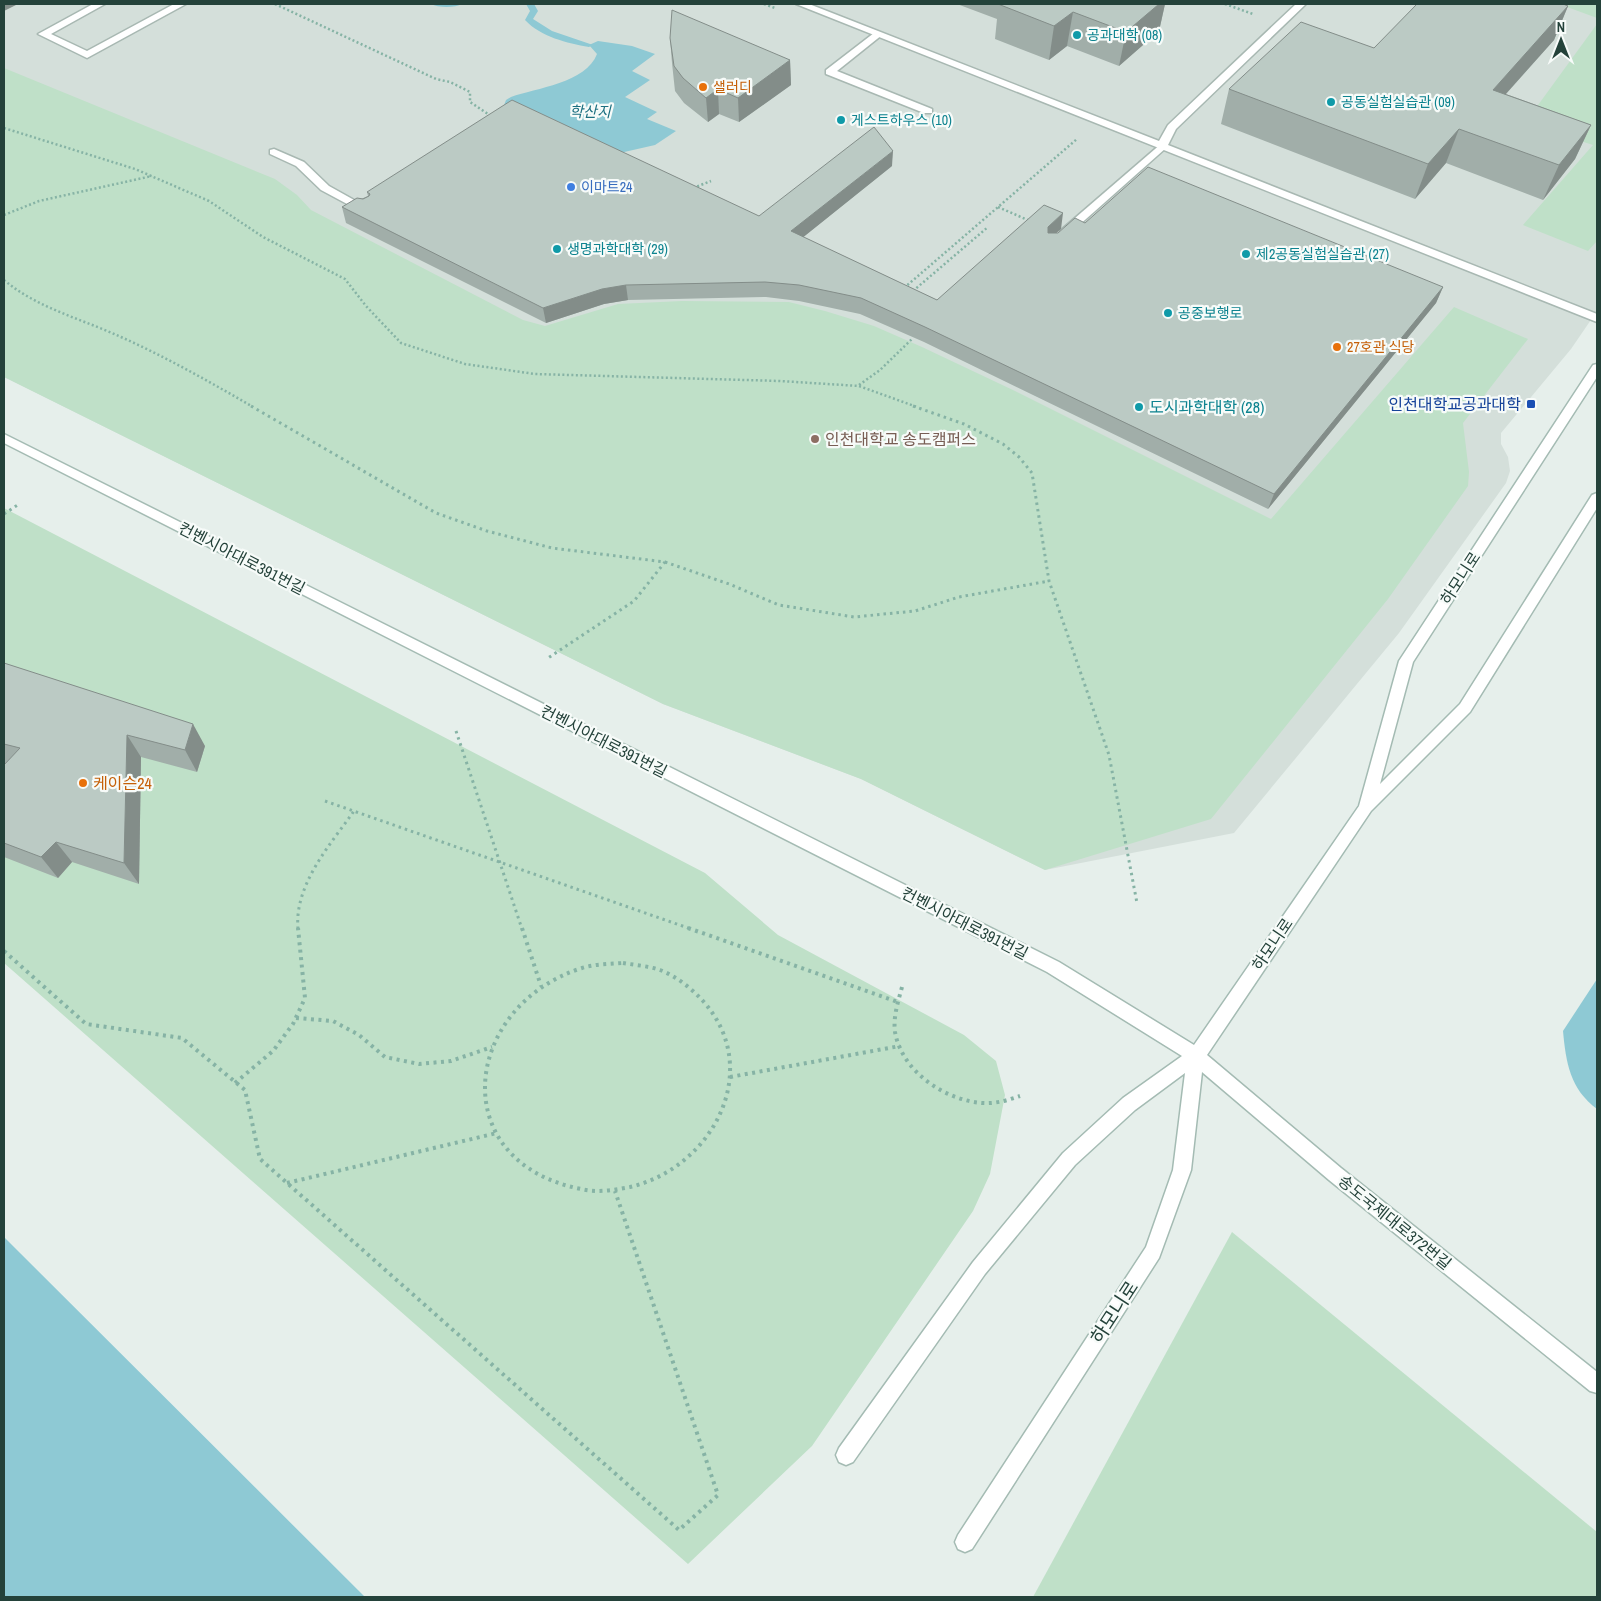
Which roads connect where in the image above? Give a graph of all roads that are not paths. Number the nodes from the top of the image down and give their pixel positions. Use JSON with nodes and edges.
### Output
{"nodes":[{"id":1,"x":100,"y":4,"type":"edge"},
{"id":2,"x":181,"y":4,"type":"edge"},
{"id":3,"x":801,"y":4,"type":"edge"},
{"id":4,"x":1301,"y":4,"type":"edge"},
{"id":5,"x":878,"y":35,"type":"junction"},
{"id":6,"x":928,"y":111,"type":"dead end"},
{"id":7,"x":1162,"y":146,"type":"junction"},
{"id":8,"x":274,"y":152,"type":"dead end"},
{"id":9,"x":366,"y":210,"type":"edge"},
{"id":10,"x":1060,"y":237,"type":"edge"},
{"id":11,"x":1597,"y":318,"type":"edge"},
{"id":12,"x":1597,"y":368,"type":"edge"},
{"id":13,"x":4,"y":438,"type":"edge"},
{"id":14,"x":1597,"y":498,"type":"edge"},
{"id":15,"x":1366,"y":807,"type":"junction"},
{"id":16,"x":1196,"y":1056,"type":"junction"},
{"id":17,"x":1597,"y":1384,"type":"edge"},
{"id":18,"x":846,"y":1454,"type":"dead end"},
{"id":19,"x":965,"y":1542,"type":"dead end"}],
"edges":[{"from":1,"to":2,"type":"street"},
{"from":3,"to":5,"type":"street"},
{"from":4,"to":7,"type":"street"},
{"from":5,"to":6,"type":"street"},
{"from":5,"to":7,"type":"street"},
{"from":7,"to":10,"type":"street"},
{"from":7,"to":11,"type":"street"},
{"from":8,"to":9,"type":"street"},
{"from":12,"to":15,"type":"street","name":"하모니로"},
{"from":13,"to":16,"type":"street","name":"컨벤시아대로391번길"},
{"from":14,"to":15,"type":"street","name":"하모니로"},
{"from":15,"to":16,"type":"street","name":"하모니로"},
{"from":16,"to":17,"type":"street","name":"송도국제대로372번길"},
{"from":16,"to":18,"type":"street","name":"하모니로"},
{"from":16,"to":19,"type":"street","name":"하모니로"}]}
